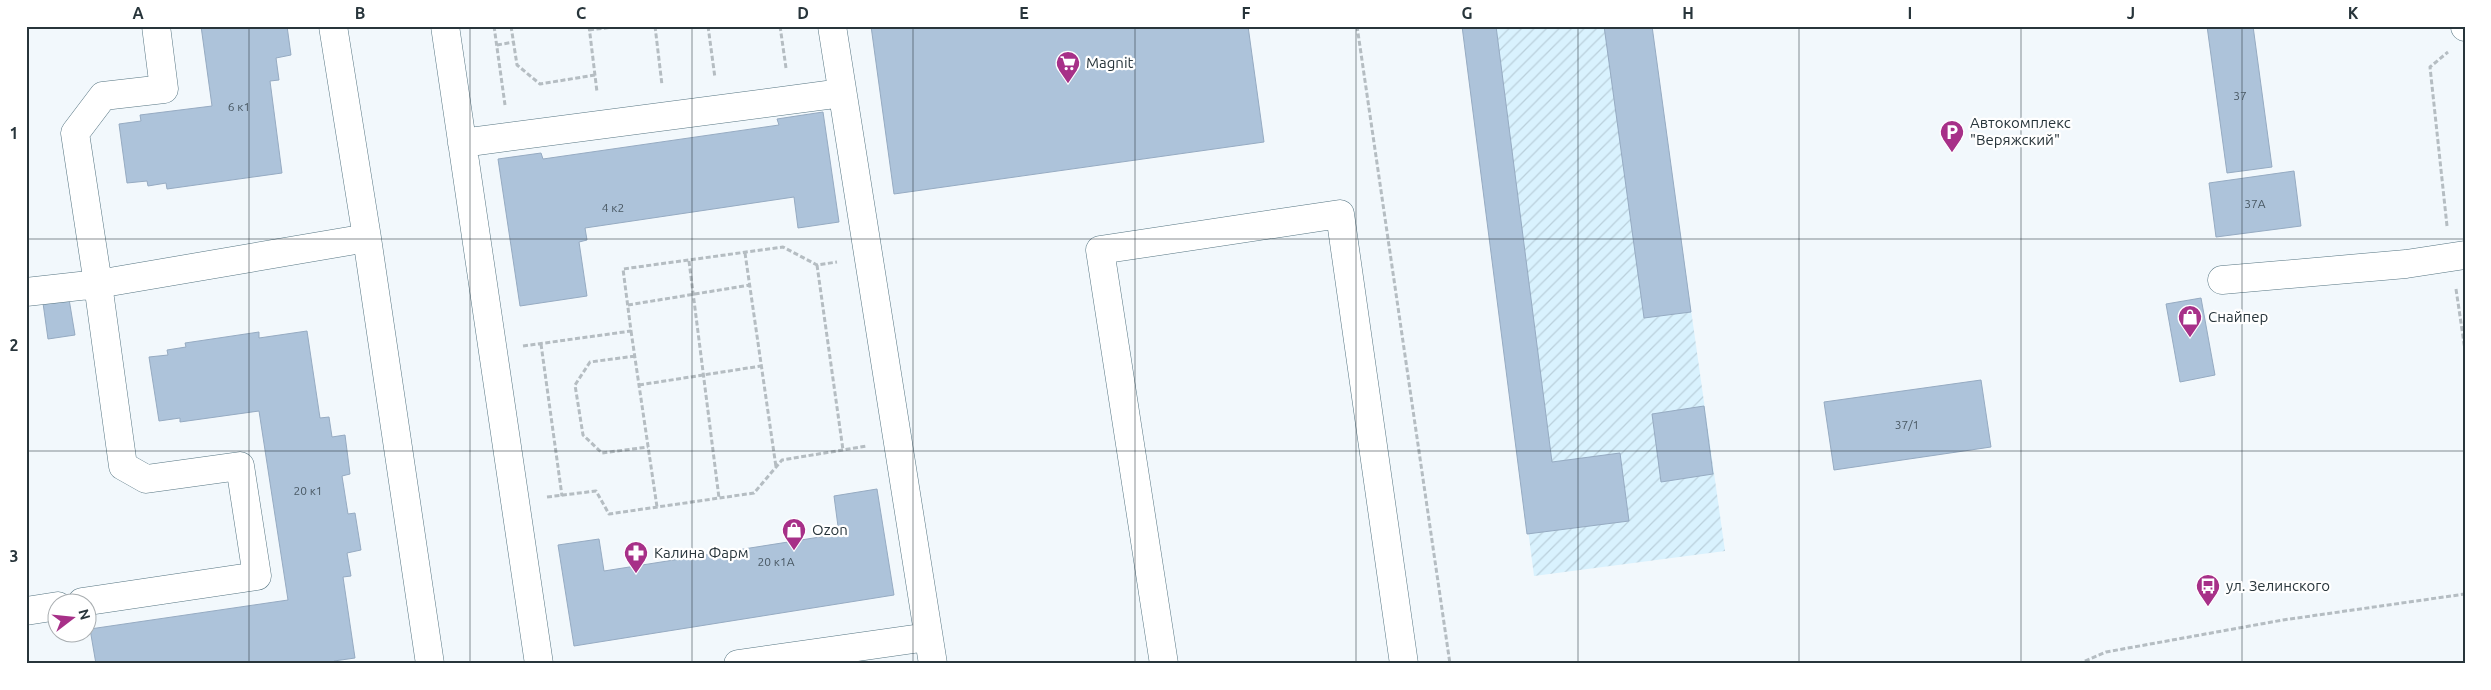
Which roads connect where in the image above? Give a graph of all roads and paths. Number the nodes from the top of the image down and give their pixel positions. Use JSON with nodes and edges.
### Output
{"nodes":[{"id":1,"x":156,"y":26,"type":"edge"},
{"id":2,"x":333,"y":26,"type":"edge"},
{"id":3,"x":445,"y":26,"type":"edge"},
{"id":4,"x":494,"y":26,"type":"edge"},
{"id":5,"x":511,"y":26,"type":"edge"},
{"id":6,"x":621,"y":26,"type":"edge"},
{"id":7,"x":655,"y":26,"type":"edge"},
{"id":8,"x":708,"y":26,"type":"edge"},
{"id":9,"x":780,"y":26,"type":"edge"},
{"id":10,"x":832,"y":26,"type":"edge"},
{"id":11,"x":1357,"y":26,"type":"edge"},
{"id":12,"x":589,"y":28,"type":"edge"},
{"id":13,"x":514,"y":42,"type":"junction"},
{"id":14,"x":497,"y":45,"type":"junction"},
{"id":15,"x":2451,"y":51,"type":"dead end"},
{"id":16,"x":842,"y":93,"type":"junction"},
{"id":17,"x":790,"y":100,"type":"junction"},
{"id":18,"x":719,"y":109,"type":"junction"},
{"id":19,"x":666,"y":116,"type":"junction"},
{"id":20,"x":509,"y":137,"type":"junction"},
{"id":21,"x":462,"y":144,"type":"junction"},
{"id":22,"x":367,"y":238,"type":"junction"},
{"id":23,"x":746,"y":253,"type":"junction"},
{"id":24,"x":868,"y":256,"type":"junction"},
{"id":25,"x":2458,"y":256,"type":"edge"},
{"id":26,"x":689,"y":261,"type":"junction"},
{"id":27,"x":817,"y":265,"type":"junction"},
{"id":28,"x":2222,"y":280,"type":"dead end"},
{"id":29,"x":98,"y":284,"type":"junction"},
{"id":30,"x":750,"y":285,"type":"junction"},
{"id":31,"x":26,"y":292,"type":"edge"},
{"id":32,"x":693,"y":295,"type":"junction"},
{"id":33,"x":628,"y":305,"type":"junction"},
{"id":34,"x":631,"y":331,"type":"junction"},
{"id":35,"x":541,"y":344,"type":"junction"},
{"id":36,"x":492,"y":350,"type":"junction"},
{"id":37,"x":2465,"y":350,"type":"edge"},
{"id":38,"x":635,"y":356,"type":"junction"},
{"id":39,"x":762,"y":366,"type":"junction"},
{"id":40,"x":703,"y":375,"type":"junction"},
{"id":41,"x":639,"y":385,"type":"junction"},
{"id":42,"x":898,"y":440,"type":"junction"},
{"id":43,"x":648,"y":447,"type":"junction"},
{"id":44,"x":843,"y":450,"type":"junction"},
{"id":45,"x":776,"y":467,"type":"junction"},
{"id":46,"x":562,"y":496,"type":"junction"},
{"id":47,"x":719,"y":498,"type":"junction"},
{"id":48,"x":515,"y":501,"type":"junction"},
{"id":49,"x":657,"y":507,"type":"junction"},
{"id":50,"x":2465,"y":594,"type":"edge"},
{"id":51,"x":98,"y":600,"type":"edge"},
{"id":52,"x":48,"y":608,"type":"edge"},
{"id":53,"x":26,"y":611,"type":"edge"},
{"id":54,"x":928,"y":637,"type":"junction"},
{"id":55,"x":430,"y":664,"type":"edge"},
{"id":56,"x":539,"y":664,"type":"edge"},
{"id":57,"x":738,"y":664,"type":"edge"},
{"id":58,"x":933,"y":664,"type":"edge"},
{"id":59,"x":1164,"y":664,"type":"edge"},
{"id":60,"x":1404,"y":664,"type":"edge"},
{"id":61,"x":1450,"y":664,"type":"edge"},
{"id":62,"x":2078,"y":664,"type":"edge"}],
"edges":[{"from":1,"to":29,"type":"lane"},
{"from":2,"to":22,"type":"lane"},
{"from":3,"to":21,"type":"lane"},
{"from":4,"to":14,"type":"path"},
{"from":5,"to":13,"type":"path"},
{"from":6,"to":12,"type":"path"},
{"from":7,"to":19,"type":"path"},
{"from":8,"to":18,"type":"path"},
{"from":9,"to":17,"type":"path"},
{"from":10,"to":16,"type":"lane"},
{"from":11,"to":61,"type":"path"},
{"from":12,"to":13,"type":"path"},
{"from":13,"to":14,"type":"path"},
{"from":14,"to":20,"type":"path"},
{"from":15,"to":25,"type":"path"},
{"from":16,"to":17,"type":"lane"},
{"from":16,"to":24,"type":"lane"},
{"from":17,"to":18,"type":"lane"},
{"from":18,"to":19,"type":"lane"},
{"from":19,"to":20,"type":"lane"},
{"from":20,"to":21,"type":"lane"},
{"from":21,"to":36,"type":"lane"},
{"from":22,"to":29,"type":"lane"},
{"from":22,"to":55,"type":"lane"},
{"from":23,"to":26,"type":"path"},
{"from":23,"to":27,"type":"path"},
{"from":23,"to":30,"type":"path"},
{"from":24,"to":27,"type":"path"},
{"from":24,"to":42,"type":"lane"},
{"from":25,"to":28,"type":"lane"},
{"from":25,"to":37,"type":"path"},
{"from":26,"to":32,"type":"path"},
{"from":26,"to":33,"type":"path"},
{"from":27,"to":44,"type":"path"},
{"from":29,"to":31,"type":"lane"},
{"from":29,"to":51,"type":"lane"},
{"from":30,"to":32,"type":"path"},
{"from":30,"to":39,"type":"path"},
{"from":32,"to":33,"type":"path"},
{"from":32,"to":40,"type":"path"},
{"from":33,"to":34,"type":"path"},
{"from":34,"to":35,"type":"path"},
{"from":34,"to":38,"type":"path"},
{"from":35,"to":36,"type":"path"},
{"from":35,"to":46,"type":"path"},
{"from":36,"to":48,"type":"lane"},
{"from":38,"to":41,"type":"path"},
{"from":38,"to":43,"type":"path"},
{"from":39,"to":40,"type":"path"},
{"from":39,"to":45,"type":"path"},
{"from":40,"to":41,"type":"path"},
{"from":40,"to":47,"type":"path"},
{"from":41,"to":43,"type":"path"},
{"from":42,"to":44,"type":"path"},
{"from":42,"to":54,"type":"lane"},
{"from":43,"to":49,"type":"path"},
{"from":44,"to":45,"type":"path"},
{"from":45,"to":47,"type":"path"},
{"from":46,"to":48,"type":"path"},
{"from":46,"to":49,"type":"path"},
{"from":47,"to":49,"type":"path"},
{"from":48,"to":56,"type":"lane"},
{"from":50,"to":62,"type":"path"},
{"from":52,"to":53,"type":"lane"},
{"from":54,"to":57,"type":"lane"},
{"from":54,"to":58,"type":"lane"},
{"from":59,"to":60,"type":"lane"}]}
